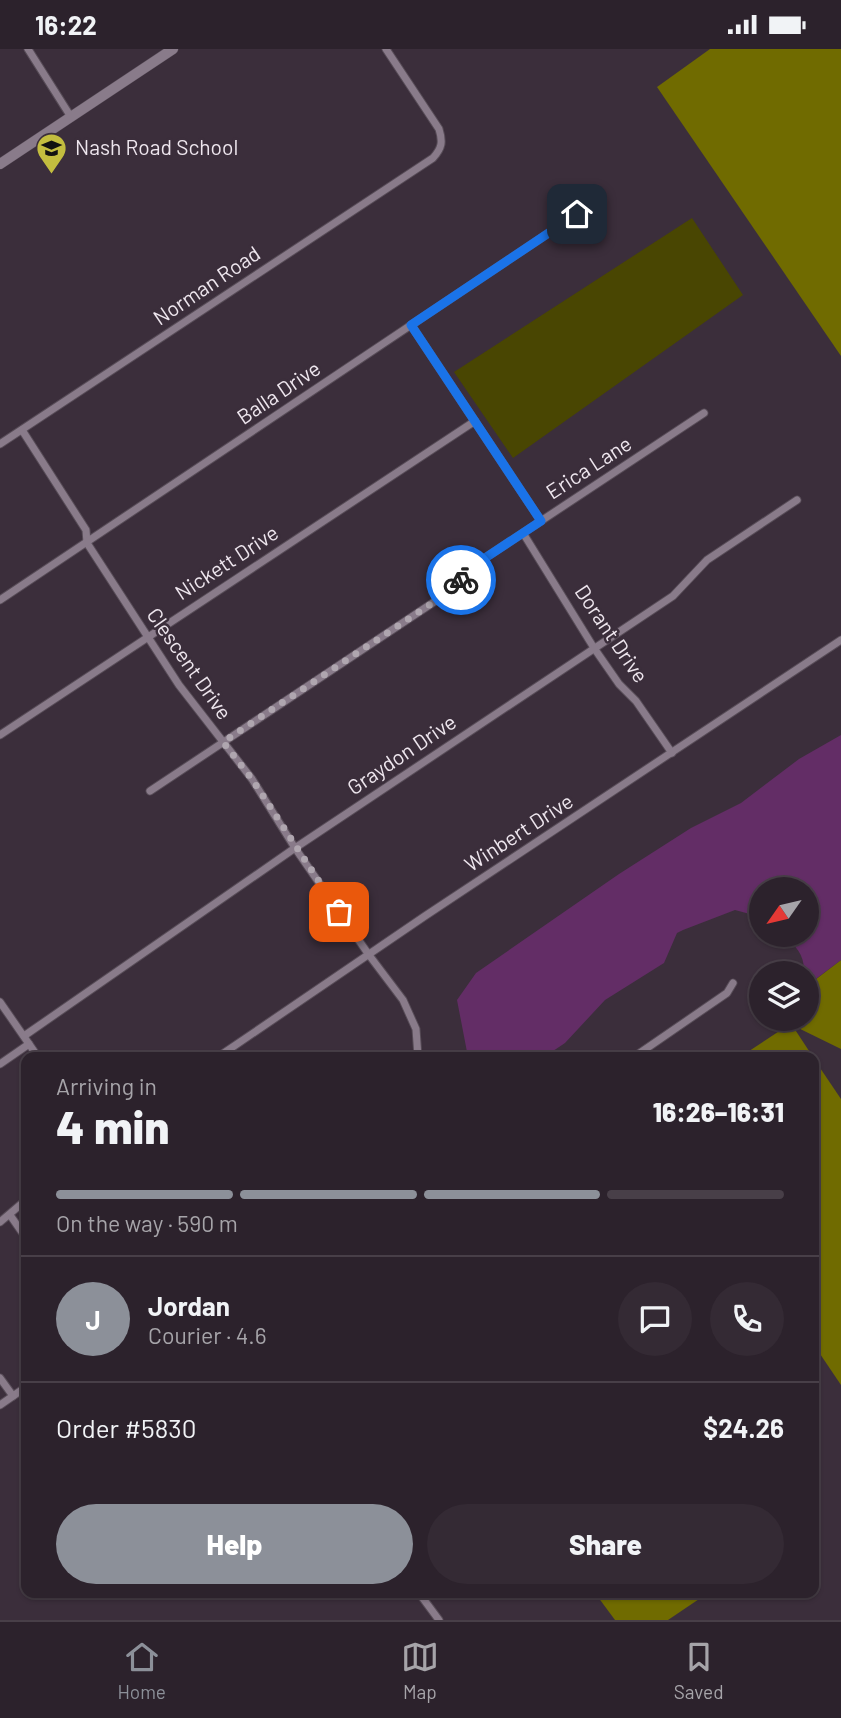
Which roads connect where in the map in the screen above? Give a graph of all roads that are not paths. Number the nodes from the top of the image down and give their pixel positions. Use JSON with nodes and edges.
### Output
{"nodes":[{"id":1,"x":28,"y":49,"type":"edge"},
{"id":2,"x":173,"y":49,"type":"edge"},
{"id":3,"x":386,"y":49,"type":"edge"},
{"id":4,"x":71,"y":117,"type":"junction"},
{"id":5,"x":0,"y":164,"type":"edge"},
{"id":6,"x":577,"y":214,"type":"dead end"},
{"id":7,"x":411,"y":325,"type":"junction"},
{"id":8,"x":704,"y":414,"type":"dead end"},
{"id":9,"x":475,"y":421,"type":"junction"},
{"id":10,"x":22,"y":430,"type":"junction"},
{"id":11,"x":0,"y":445,"type":"edge"},
{"id":12,"x":796,"y":500,"type":"dead end"},
{"id":13,"x":541,"y":521,"type":"junction"},
{"id":14,"x":523,"y":533,"type":"junction"},
{"id":15,"x":87,"y":543,"type":"junction"},
{"id":16,"x":0,"y":600,"type":"edge"},
{"id":17,"x":148,"y":636,"type":"junction"},
{"id":18,"x":841,"y":640,"type":"edge"},
{"id":19,"x":594,"y":648,"type":"junction"},
{"id":20,"x":0,"y":735,"type":"edge"},
{"id":21,"x":223,"y":742,"type":"junction"},
{"id":22,"x":672,"y":754,"type":"junction"},
{"id":23,"x":150,"y":791,"type":"dead end"},
{"id":24,"x":295,"y":848,"type":"junction"},
{"id":25,"x":369,"y":955,"type":"junction"},
{"id":26,"x":733,"y":983,"type":"dead end"},
{"id":27,"x":0,"y":1002,"type":"edge"},
{"id":28,"x":24,"y":1036,"type":"junction"},
{"id":29,"x":29,"y":1044,"type":"junction"},
{"id":30,"x":35,"y":1052,"type":"edge"},
{"id":31,"x":225,"y":1052,"type":"edge"},
{"id":32,"x":418,"y":1052,"type":"edge"},
{"id":33,"x":641,"y":1052,"type":"edge"},
{"id":34,"x":0,"y":1064,"type":"edge"},
{"id":35,"x":21,"y":1204,"type":"edge"},
{"id":36,"x":9,"y":1215,"type":"junction"},
{"id":37,"x":0,"y":1222,"type":"edge"},
{"id":38,"x":21,"y":1231,"type":"edge"},
{"id":39,"x":0,"y":1378,"type":"edge"},
{"id":40,"x":21,"y":1390,"type":"edge"},
{"id":41,"x":13,"y":1396,"type":"junction"},
{"id":42,"x":0,"y":1405,"type":"edge"},
{"id":43,"x":423,"y":1598,"type":"edge"},
{"id":44,"x":439,"y":1620,"type":"edge"}],
"edges":[{"from":1,"to":4,"type":"street"},
{"from":2,"to":4,"type":"main road"},
{"from":3,"to":10,"type":"street","name":"Norman Road"},
{"from":4,"to":5,"type":"main road"},
{"from":6,"to":7,"type":"street","name":"Balla Drive"},
{"from":7,"to":9,"type":"street"},
{"from":7,"to":15,"type":"street","name":"Balla Drive"},
{"from":8,"to":13,"type":"street","name":"Erica Lane"},
{"from":9,"to":13,"type":"street"},
{"from":9,"to":17,"type":"street","name":"Nickett Drive"},
{"from":10,"to":11,"type":"street","name":"Norman Road"},
{"from":10,"to":15,"type":"street","name":"Clescent Drive"},
{"from":12,"to":19,"type":"street","name":"Graydon Drive"},
{"from":13,"to":14,"type":"street","name":"Erica Lane"},
{"from":14,"to":19,"type":"street","name":"Dorant Drive"},
{"from":14,"to":21,"type":"street","name":"Erica Lane"},
{"from":15,"to":16,"type":"street","name":"Balla Drive"},
{"from":15,"to":17,"type":"street","name":"Clescent Drive"},
{"from":17,"to":20,"type":"street","name":"Nickett Drive"},
{"from":17,"to":21,"type":"street","name":"Clescent Drive"},
{"from":18,"to":22,"type":"street","name":"Winbert Drive"},
{"from":19,"to":22,"type":"street","name":"Dorant Drive"},
{"from":19,"to":24,"type":"street","name":"Graydon Drive"},
{"from":21,"to":23,"type":"street","name":"Erica Lane"},
{"from":21,"to":24,"type":"street","name":"Clescent Drive"},
{"from":22,"to":25,"type":"street","name":"Winbert Drive"},
{"from":24,"to":25,"type":"street","name":"Clescent Drive"},
{"from":24,"to":28,"type":"street","name":"Graydon Drive"},
{"from":25,"to":31,"type":"street","name":"Winbert Drive"},
{"from":25,"to":32,"type":"street","name":"Clescent Drive"},
{"from":26,"to":33,"type":"street"},
{"from":27,"to":28,"type":"street"},
{"from":28,"to":29,"type":"street"},
{"from":29,"to":30,"type":"street"},
{"from":29,"to":34,"type":"street"},
{"from":35,"to":36,"type":"street"},
{"from":36,"to":37,"type":"street"},
{"from":36,"to":38,"type":"street"},
{"from":39,"to":41,"type":"street"},
{"from":40,"to":41,"type":"street"},
{"from":41,"to":42,"type":"street"},
{"from":43,"to":44,"type":"street"}]}
